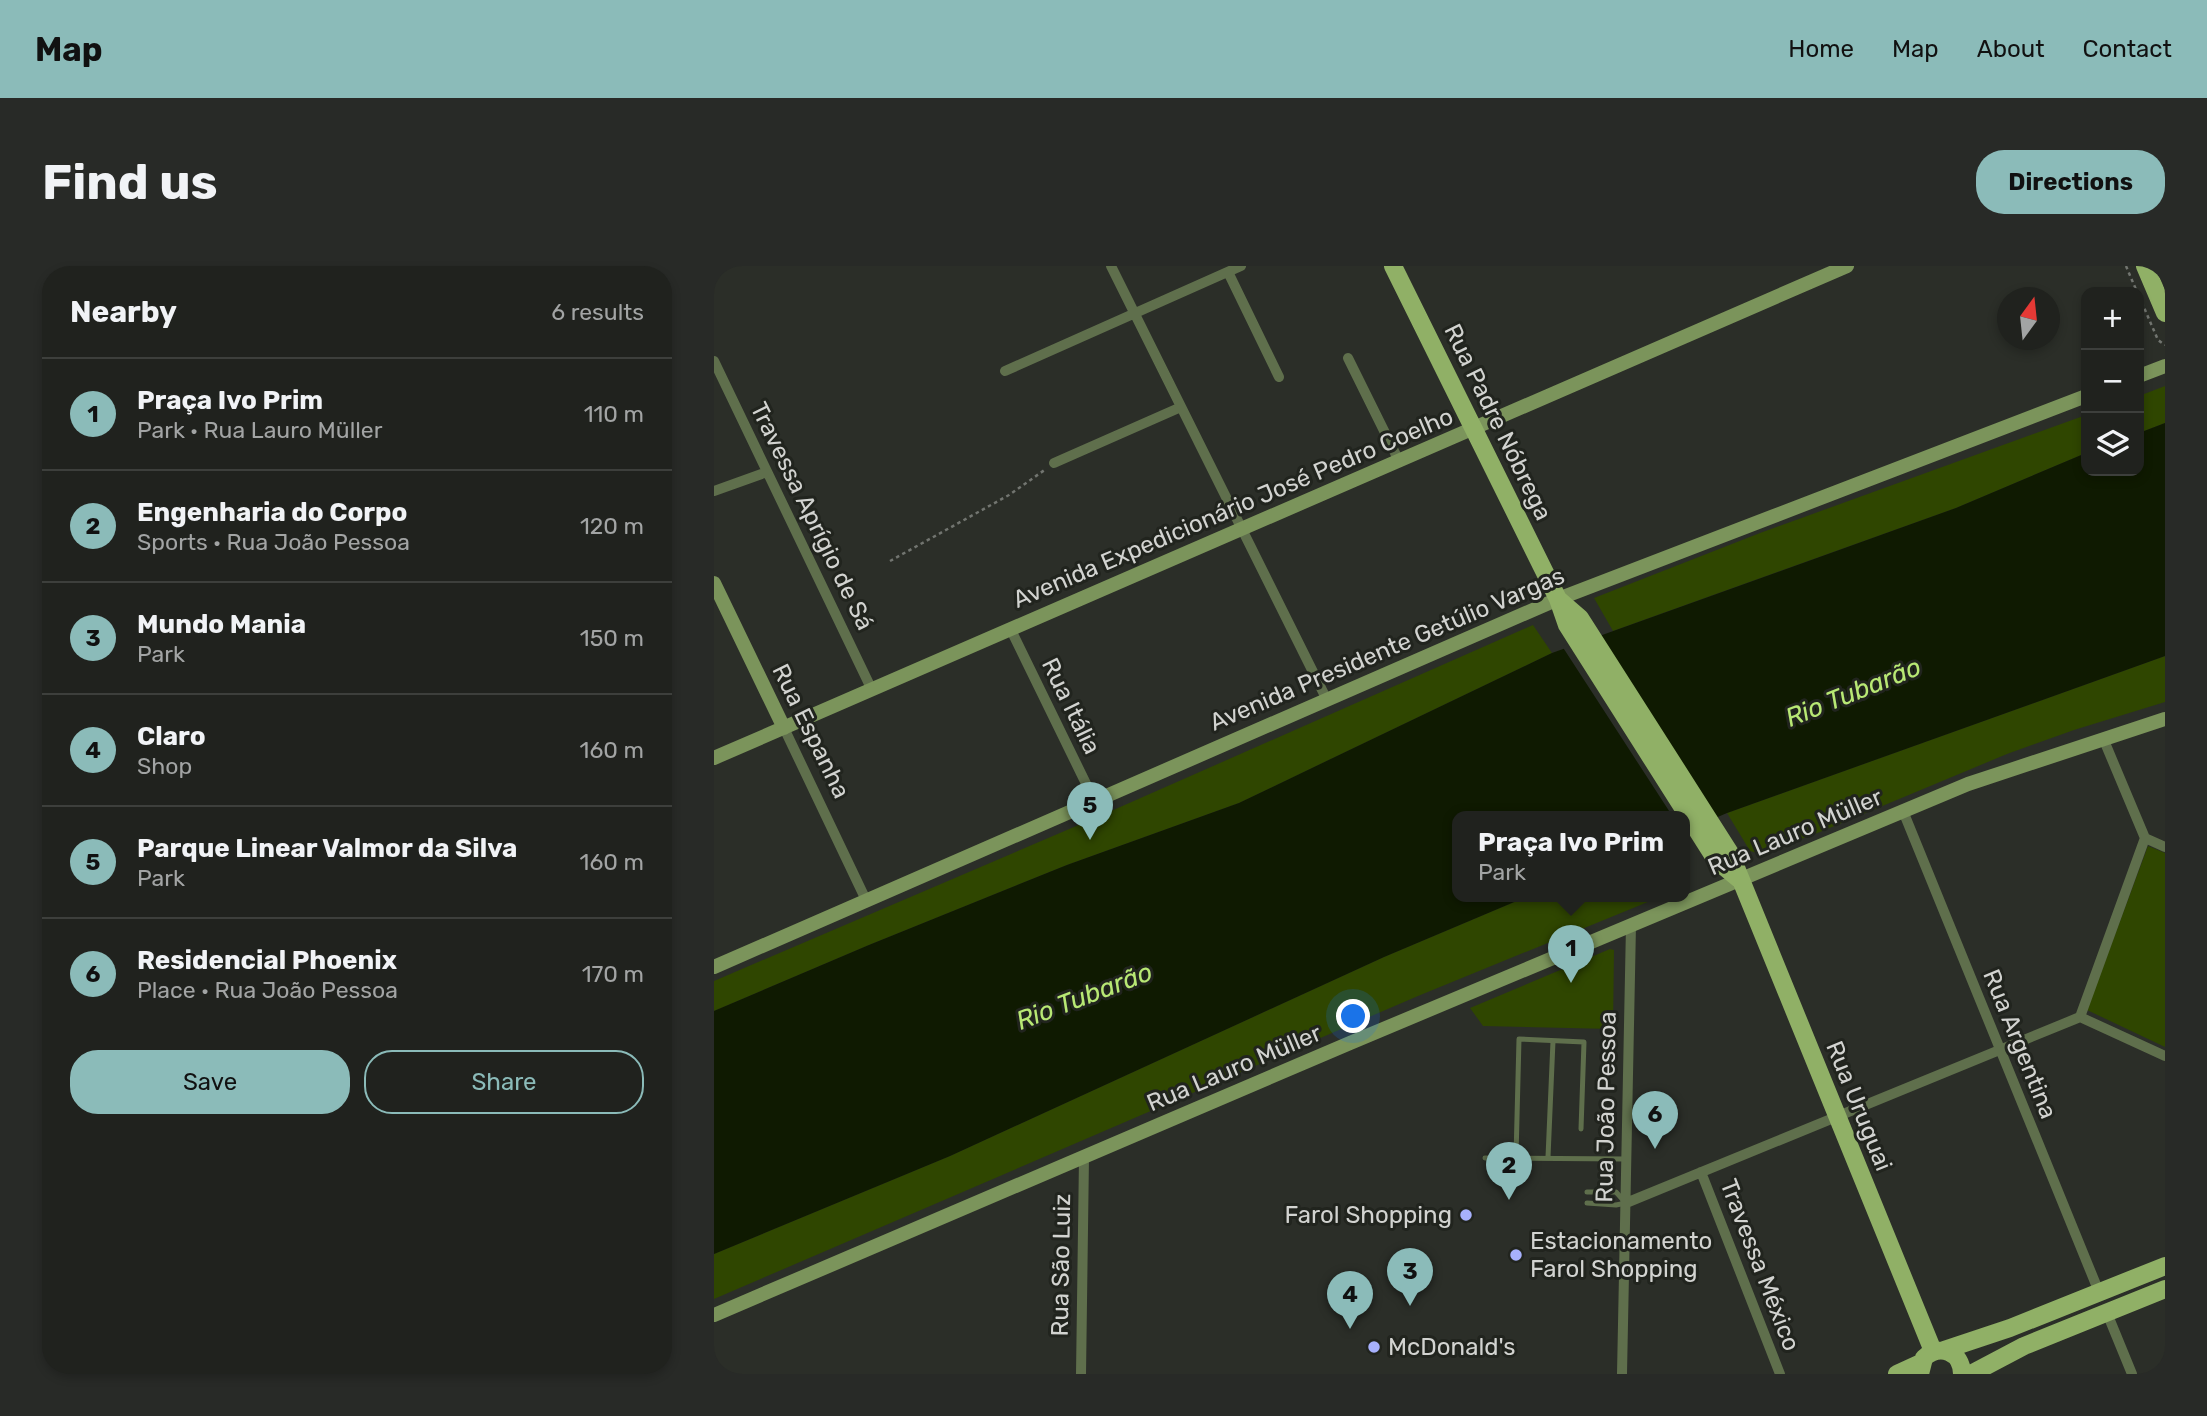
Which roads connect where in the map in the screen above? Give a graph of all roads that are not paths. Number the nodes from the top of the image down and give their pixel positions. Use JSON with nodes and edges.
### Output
{"nodes":[{"id":1,"x":1111,"y":266,"type":"edge"},
{"id":2,"x":1241,"y":266,"type":"edge"},
{"id":3,"x":1393,"y":266,"type":"edge"},
{"id":4,"x":1847,"y":266,"type":"edge"},
{"id":5,"x":2145,"y":266,"type":"edge"},
{"id":6,"x":1227,"y":272,"type":"junction"},
{"id":7,"x":1135,"y":313,"type":"junction"},
{"id":8,"x":2165,"y":313,"type":"edge"},
{"id":9,"x":1348,"y":358,"type":"dead end"},
{"id":10,"x":714,"y":361,"type":"edge"},
{"id":11,"x":2165,"y":366,"type":"edge"},
{"id":12,"x":1005,"y":370,"type":"dead end"},
{"id":13,"x":2144,"y":374,"type":"edge"},
{"id":14,"x":1279,"y":377,"type":"dead end"},
{"id":15,"x":2081,"y":398,"type":"edge"},
{"id":16,"x":1181,"y":407,"type":"junction"},
{"id":17,"x":1474,"y":429,"type":"junction"},
{"id":18,"x":1399,"y":461,"type":"junction"},
{"id":19,"x":1054,"y":463,"type":"road end"},
{"id":20,"x":767,"y":472,"type":"junction"},
{"id":21,"x":714,"y":492,"type":"edge"},
{"id":22,"x":1242,"y":529,"type":"junction"},
{"id":23,"x":714,"y":583,"type":"edge"},
{"id":24,"x":1558,"y":599,"type":"junction"},
{"id":25,"x":1574,"y":622,"type":"joint"},
{"id":26,"x":1011,"y":629,"type":"junction"},
{"id":27,"x":872,"y":690,"type":"junction"},
{"id":28,"x":1327,"y":700,"type":"junction"},
{"id":29,"x":2165,"y":719,"type":"edge"},
{"id":30,"x":784,"y":728,"type":"junction"},
{"id":31,"x":2103,"y":738,"type":"junction"},
{"id":32,"x":714,"y":758,"type":"edge"},
{"id":33,"x":1094,"y":800,"type":"junction"},
{"id":34,"x":1903,"y":811,"type":"junction"},
{"id":35,"x":2145,"y":838,"type":"junction"},
{"id":36,"x":2165,"y":847,"type":"edge"},
{"id":37,"x":1740,"y":879,"type":"junction"},
{"id":38,"x":866,"y":900,"type":"junction"},
{"id":39,"x":1690,"y":900,"type":"edge"},
{"id":40,"x":1686,"y":902,"type":"edge"},
{"id":41,"x":1631,"y":925,"type":"junction"},
{"id":42,"x":714,"y":967,"type":"edge"},
{"id":43,"x":2080,"y":1017,"type":"junction"},
{"id":44,"x":1553,"y":1041,"type":"junction"},
{"id":45,"x":2000,"y":1050,"type":"junction"},
{"id":46,"x":2165,"y":1056,"type":"edge"},
{"id":47,"x":1837,"y":1117,"type":"junction"},
{"id":48,"x":1581,"y":1129,"type":"dead end"},
{"id":49,"x":1084,"y":1157,"type":"junction"},
{"id":50,"x":1516,"y":1157,"type":"junction"},
{"id":51,"x":1548,"y":1157,"type":"junction"},
{"id":52,"x":1485,"y":1158,"type":"dead end"},
{"id":53,"x":1626,"y":1159,"type":"junction"},
{"id":54,"x":1701,"y":1172,"type":"junction"},
{"id":55,"x":1587,"y":1192,"type":"dead end"},
{"id":56,"x":1587,"y":1203,"type":"dead end"},
{"id":57,"x":1626,"y":1203,"type":"junction"},
{"id":58,"x":2165,"y":1266,"type":"edge"},
{"id":59,"x":2165,"y":1289,"type":"edge"},
{"id":60,"x":2099,"y":1292,"type":"junction"},
{"id":61,"x":2107,"y":1313,"type":"junction"},
{"id":62,"x":714,"y":1315,"type":"edge"},
{"id":63,"x":1929,"y":1360,"type":"edge"},
{"id":64,"x":1081,"y":1374,"type":"edge"},
{"id":65,"x":1622,"y":1374,"type":"edge"},
{"id":66,"x":1780,"y":1374,"type":"edge"},
{"id":67,"x":1897,"y":1374,"type":"edge"},
{"id":68,"x":1962,"y":1374,"type":"edge"},
{"id":69,"x":1971,"y":1374,"type":"edge"},
{"id":70,"x":2132,"y":1374,"type":"edge"}],
"edges":[{"from":1,"to":7,"type":"street"},
{"from":2,"to":6,"type":"street"},
{"from":3,"to":17,"type":"main road","name":"Rua Padre Nóbrega"},
{"from":4,"to":17,"type":"main road","name":"Avenida Expedicionário José Pedro Coelho"},
{"from":5,"to":8,"type":"main road"},
{"from":6,"to":7,"type":"street"},
{"from":6,"to":14,"type":"street"},
{"from":7,"to":12,"type":"street"},
{"from":7,"to":16,"type":"street"},
{"from":9,"to":18,"type":"street"},
{"from":10,"to":20,"type":"street","name":"Travessa Aprígio de Sá"},
{"from":11,"to":13,"type":"main road"},
{"from":15,"to":24,"type":"main road","name":"Avenida Presidente Getúlio Vargas"},
{"from":16,"to":19,"type":"street"},
{"from":16,"to":22,"type":"street"},
{"from":17,"to":18,"type":"main road","name":"Avenida Expedicionário José Pedro Coelho"},
{"from":17,"to":24,"type":"main road","name":"Rua Padre Nóbrega"},
{"from":18,"to":22,"type":"main road","name":"Avenida Expedicionário José Pedro Coelho"},
{"from":20,"to":21,"type":"street"},
{"from":20,"to":27,"type":"street","name":"Travessa Aprígio de Sá"},
{"from":22,"to":26,"type":"main road","name":"Avenida Expedicionário José Pedro Coelho"},
{"from":22,"to":28,"type":"street"},
{"from":23,"to":30,"type":"main road","name":"Rua Espanha"},
{"from":24,"to":25,"type":"main road","name":"Rua Padre Nóbrega"},
{"from":24,"to":28,"type":"main road","name":"Avenida Presidente Getúlio Vargas"},
{"from":25,"to":37,"type":"main road","name":"Rua Uruguai"},
{"from":26,"to":27,"type":"main road","name":"Avenida Expedicionário José Pedro Coelho"},
{"from":26,"to":33,"type":"street","name":"Rua Itália"},
{"from":27,"to":30,"type":"main road","name":"Avenida Expedicionário José Pedro Coelho"},
{"from":28,"to":33,"type":"main road","name":"Avenida Presidente Getúlio Vargas"},
{"from":29,"to":31,"type":"main road","name":"Rua Lauro Müller"},
{"from":30,"to":32,"type":"main road","name":"Avenida Expedicionário José Pedro Coelho"},
{"from":30,"to":38,"type":"street","name":"Rua Espanha"},
{"from":31,"to":34,"type":"main road","name":"Rua Lauro Müller"},
{"from":31,"to":35,"type":"street"},
{"from":33,"to":38,"type":"main road","name":"Avenida Presidente Getúlio Vargas"},
{"from":34,"to":37,"type":"main road","name":"Rua Lauro Müller"},
{"from":34,"to":45,"type":"street","name":"Rua Argentina"},
{"from":35,"to":36,"type":"street"},
{"from":35,"to":43,"type":"street"},
{"from":37,"to":39,"type":"main road","name":"Rua Lauro Müller"},
{"from":37,"to":47,"type":"main road","name":"Rua Uruguai"},
{"from":38,"to":42,"type":"main road","name":"Avenida Presidente Getúlio Vargas"},
{"from":40,"to":41,"type":"main road","name":"Rua Lauro Müller"},
{"from":41,"to":49,"type":"main road","name":"Rua Lauro Müller"},
{"from":41,"to":53,"type":"street","name":"Rua João Pessoa"},
{"from":43,"to":45,"type":"street"},
{"from":43,"to":46,"type":"street"},
{"from":44,"to":48,"type":"lane"},
{"from":44,"to":50,"type":"lane"},
{"from":44,"to":51,"type":"lane"},
{"from":45,"to":47,"type":"street"},
{"from":45,"to":60,"type":"street","name":"Rua Argentina"},
{"from":47,"to":54,"type":"street"},
{"from":47,"to":63,"type":"main road","name":"Rua Uruguai"},
{"from":49,"to":62,"type":"main road","name":"Rua Lauro Müller"},
{"from":49,"to":64,"type":"street","name":"Rua São Luiz"},
{"from":50,"to":51,"type":"lane"},
{"from":50,"to":52,"type":"lane"},
{"from":51,"to":53,"type":"lane"},
{"from":53,"to":57,"type":"street","name":"Rua João Pessoa"},
{"from":54,"to":57,"type":"street"},
{"from":54,"to":66,"type":"street","name":"Travessa México"},
{"from":55,"to":57,"type":"lane"},
{"from":56,"to":57,"type":"lane"},
{"from":57,"to":65,"type":"street","name":"Rua João Pessoa"},
{"from":58,"to":60,"type":"main road"},
{"from":59,"to":61,"type":"main road"},
{"from":60,"to":63,"type":"main road"},
{"from":61,"to":69,"type":"main road"},
{"from":61,"to":70,"type":"street"},
{"from":63,"to":67,"type":"main road"},
{"from":63,"to":68,"type":"main road","name":"Rua Uruguai"}]}
